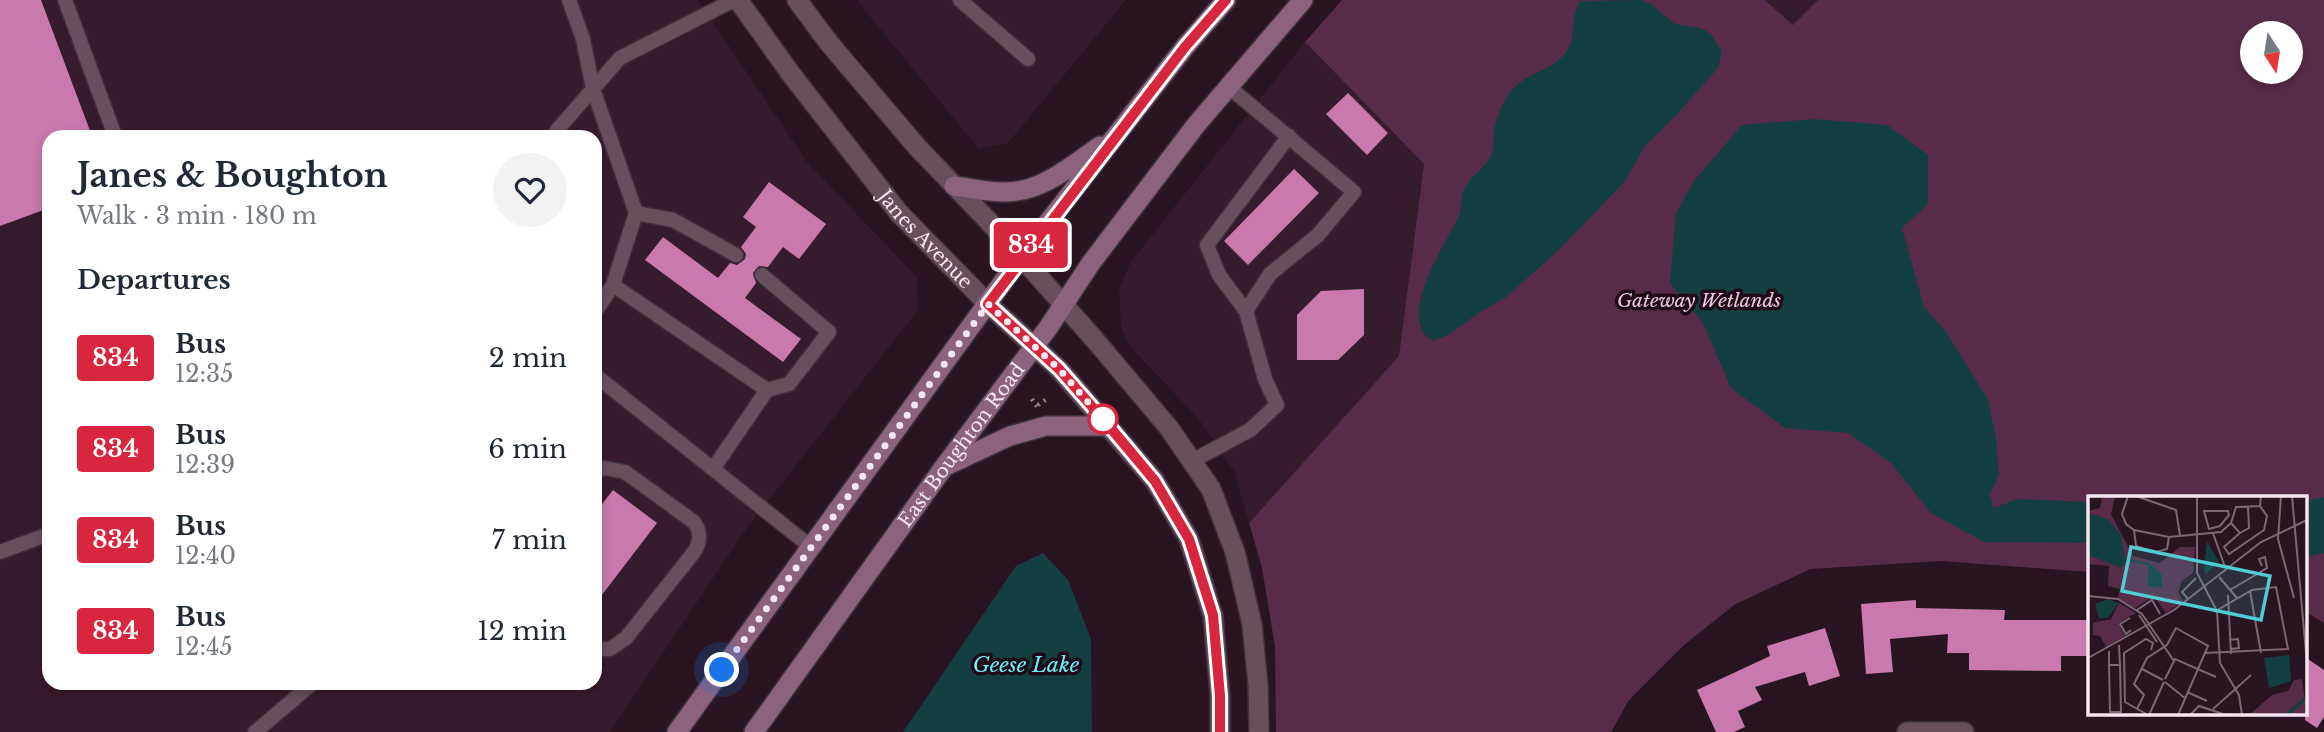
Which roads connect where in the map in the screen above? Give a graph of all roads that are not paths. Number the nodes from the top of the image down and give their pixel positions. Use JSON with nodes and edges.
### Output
{"nodes":[{"id":1,"x":65,"y":0,"type":"edge"},
{"id":2,"x":569,"y":0,"type":"edge"},
{"id":3,"x":736,"y":0,"type":"edge"},
{"id":4,"x":797,"y":0,"type":"edge"},
{"id":5,"x":960,"y":0,"type":"edge"},
{"id":6,"x":1226,"y":0,"type":"edge"},
{"id":7,"x":1303,"y":0,"type":"edge"},
{"id":8,"x":1028,"y":60,"type":"dead end"},
{"id":9,"x":1229,"y":87,"type":"junction"},
{"id":10,"x":593,"y":89,"type":"junction"},
{"id":11,"x":113,"y":130,"type":"edge"},
{"id":12,"x":557,"y":130,"type":"edge"},
{"id":13,"x":1116,"y":136,"type":"junction"},
{"id":14,"x":1289,"y":136,"type":"junction"},
{"id":15,"x":954,"y":186,"type":"junction"},
{"id":16,"x":636,"y":213,"type":"junction"},
{"id":17,"x":736,"y":255,"type":"dead end"},
{"id":18,"x":1021,"y":257,"type":"junction"},
{"id":19,"x":762,"y":275,"type":"dead end"},
{"id":20,"x":613,"y":285,"type":"junction"},
{"id":21,"x":602,"y":302,"type":"edge"},
{"id":22,"x":988,"y":304,"type":"junction"},
{"id":23,"x":1063,"y":306,"type":"junction"},
{"id":24,"x":1246,"y":311,"type":"junction"},
{"id":25,"x":1034,"y":347,"type":"junction"},
{"id":26,"x":602,"y":387,"type":"edge"},
{"id":27,"x":767,"y":390,"type":"junction"},
{"id":28,"x":1109,"y":426,"type":"junction"},
{"id":29,"x":1192,"y":461,"type":"junction"},
{"id":30,"x":944,"y":467,"type":"junction"},
{"id":31,"x":602,"y":469,"type":"edge"},
{"id":32,"x":713,"y":469,"type":"junction"},
{"id":33,"x":42,"y":537,"type":"edge"},
{"id":34,"x":811,"y":547,"type":"junction"},
{"id":35,"x":0,"y":552,"type":"edge"},
{"id":36,"x":602,"y":649,"type":"edge"},
{"id":37,"x":305,"y":690,"type":"edge"},
{"id":38,"x":255,"y":732,"type":"edge"},
{"id":39,"x":677,"y":732,"type":"edge"},
{"id":40,"x":754,"y":732,"type":"edge"},
{"id":41,"x":1220,"y":732,"type":"edge"},
{"id":42,"x":1259,"y":732,"type":"edge"},
{"id":43,"x":1907,"y":732,"type":"edge"},
{"id":44,"x":1964,"y":732,"type":"edge"}],
"edges":[{"from":1,"to":11,"type":"lane"},
{"from":2,"to":10,"type":"lane"},
{"from":3,"to":10,"type":"lane"},
{"from":3,"to":22,"type":"street","name":"Janes Avenue"},
{"from":4,"to":15,"type":"street"},
{"from":5,"to":8,"type":"lane"},
{"from":6,"to":13,"type":"main road"},
{"from":7,"to":9,"type":"main road","name":"East Boughton Road"},
{"from":9,"to":14,"type":"lane"},
{"from":9,"to":23,"type":"main road","name":"East Boughton Road"},
{"from":10,"to":12,"type":"lane"},
{"from":10,"to":16,"type":"lane"},
{"from":13,"to":15,"type":"main road"},
{"from":13,"to":18,"type":"main road"},
{"from":14,"to":24,"type":"lane"},
{"from":14,"to":24,"type":"lane"},
{"from":15,"to":18,"type":"street"},
{"from":16,"to":17,"type":"lane"},
{"from":16,"to":20,"type":"lane"},
{"from":18,"to":22,"type":"main road"},
{"from":18,"to":23,"type":"street"},
{"from":19,"to":27,"type":"lane"},
{"from":20,"to":21,"type":"lane"},
{"from":20,"to":27,"type":"lane"},
{"from":22,"to":25,"type":"street","name":"Janes Avenue"},
{"from":22,"to":34,"type":"main road"},
{"from":23,"to":25,"type":"main road","name":"East Boughton Road"},
{"from":23,"to":29,"type":"street"},
{"from":24,"to":29,"type":"lane"},
{"from":25,"to":28,"type":"street","name":"Janes Avenue"},
{"from":25,"to":30,"type":"main road","name":"East Boughton Road"},
{"from":26,"to":32,"type":"lane"},
{"from":27,"to":32,"type":"lane"},
{"from":28,"to":30,"type":"main road"},
{"from":28,"to":41,"type":"street","name":"Janes Avenue"},
{"from":29,"to":42,"type":"street"},
{"from":30,"to":40,"type":"main road","name":"East Boughton Road"},
{"from":31,"to":36,"type":"lane"},
{"from":32,"to":34,"type":"lane"},
{"from":33,"to":35,"type":"lane"},
{"from":34,"to":39,"type":"main road"},
{"from":37,"to":38,"type":"lane"},
{"from":43,"to":44,"type":"street"}]}
